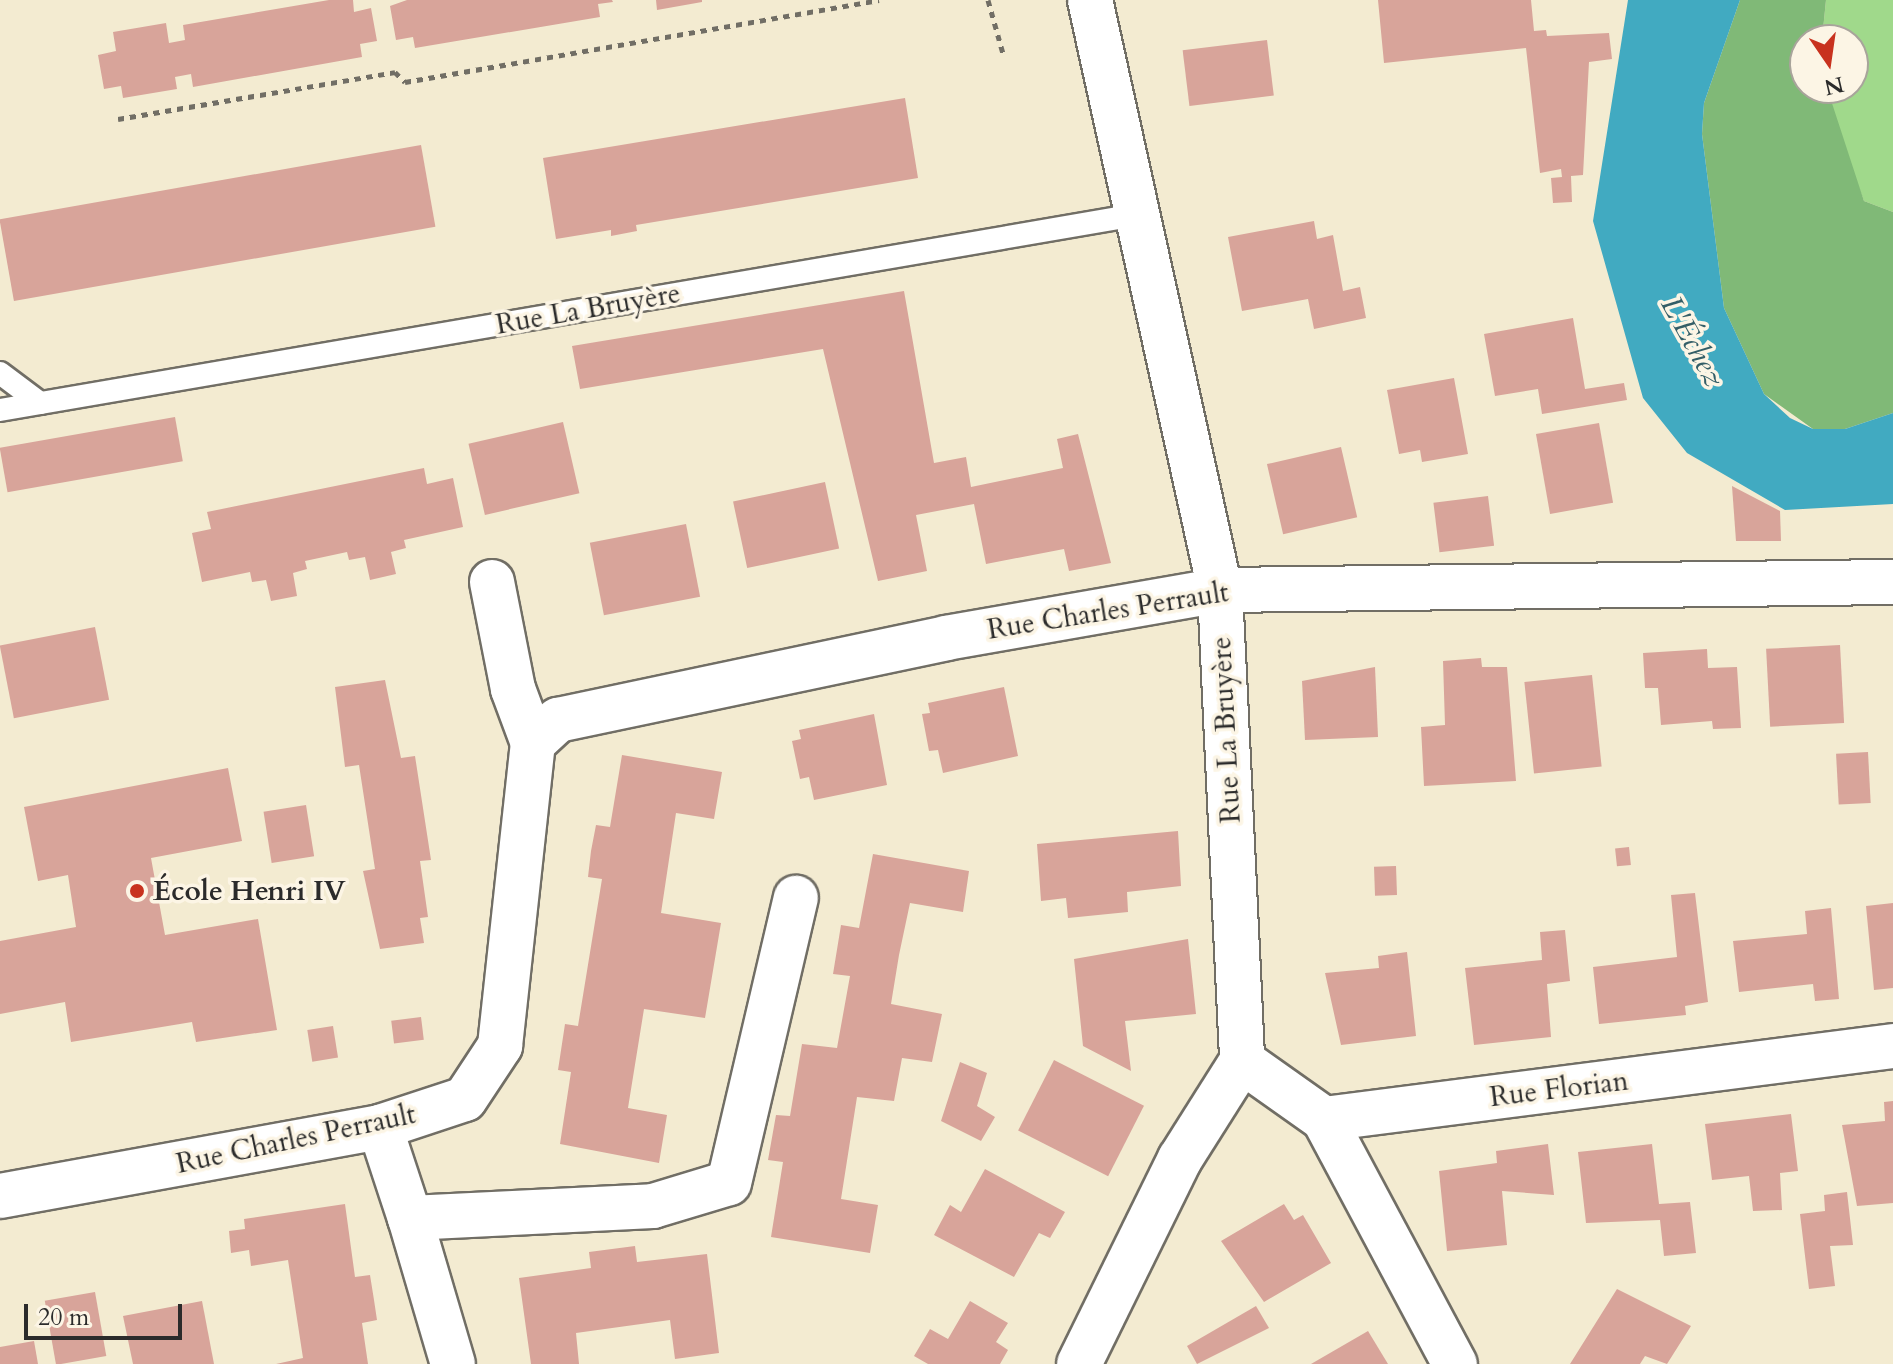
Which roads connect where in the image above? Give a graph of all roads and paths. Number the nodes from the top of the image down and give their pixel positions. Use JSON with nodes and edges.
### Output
{"nodes":[{"id":1,"x":879,"y":0,"type":"edge"},
{"id":2,"x":988,"y":0,"type":"edge"},
{"id":3,"x":1090,"y":0,"type":"edge"},
{"id":4,"x":1004,"y":57,"type":"dead end"},
{"id":5,"x":118,"y":119,"type":"dead end"},
{"id":6,"x":1136,"y":215,"type":"junction"},
{"id":7,"x":0,"y":373,"type":"edge"},
{"id":8,"x":40,"y":403,"type":"junction"},
{"id":9,"x":0,"y":410,"type":"edge"},
{"id":10,"x":492,"y":582,"type":"dead end"},
{"id":11,"x":1893,"y":582,"type":"edge"},
{"id":12,"x":1220,"y":590,"type":"junction"},
{"id":13,"x":533,"y":743,"type":"junction"},
{"id":14,"x":796,"y":898,"type":"dead end"},
{"id":15,"x":1893,"y":1046,"type":"edge"},
{"id":16,"x":1242,"y":1061,"type":"junction"},
{"id":17,"x":1324,"y":1119,"type":"junction"},
{"id":18,"x":380,"y":1127,"type":"junction"},
{"id":19,"x":0,"y":1196,"type":"edge"},
{"id":20,"x":410,"y":1218,"type":"junction"},
{"id":21,"x":453,"y":1364,"type":"edge"},
{"id":22,"x":1079,"y":1364,"type":"edge"},
{"id":23,"x":1455,"y":1364,"type":"edge"}],
"edges":[{"from":1,"to":5,"type":"path"},
{"from":2,"to":4,"type":"path"},
{"from":3,"to":6,"type":"street","name":"Rue La Bruyère"},
{"from":6,"to":8,"type":"lane","name":"Rue La Bruyère"},
{"from":6,"to":12,"type":"street","name":"Rue La Bruyère"},
{"from":7,"to":8,"type":"lane"},
{"from":8,"to":9,"type":"lane","name":"Rue La Bruyère"},
{"from":10,"to":13,"type":"street","name":"Rue Charles Perrault"},
{"from":11,"to":12,"type":"street","name":"Rue Charles Perrault"},
{"from":12,"to":13,"type":"street","name":"Rue Charles Perrault"},
{"from":12,"to":16,"type":"street","name":"Rue La Bruyère"},
{"from":13,"to":18,"type":"street","name":"Rue Charles Perrault"},
{"from":14,"to":20,"type":"street"},
{"from":15,"to":17,"type":"street","name":"Rue Florian"},
{"from":16,"to":17,"type":"street"},
{"from":16,"to":22,"type":"street"},
{"from":17,"to":23,"type":"street"},
{"from":18,"to":19,"type":"street","name":"Rue Charles Perrault"},
{"from":18,"to":20,"type":"street"},
{"from":20,"to":21,"type":"street"}]}
